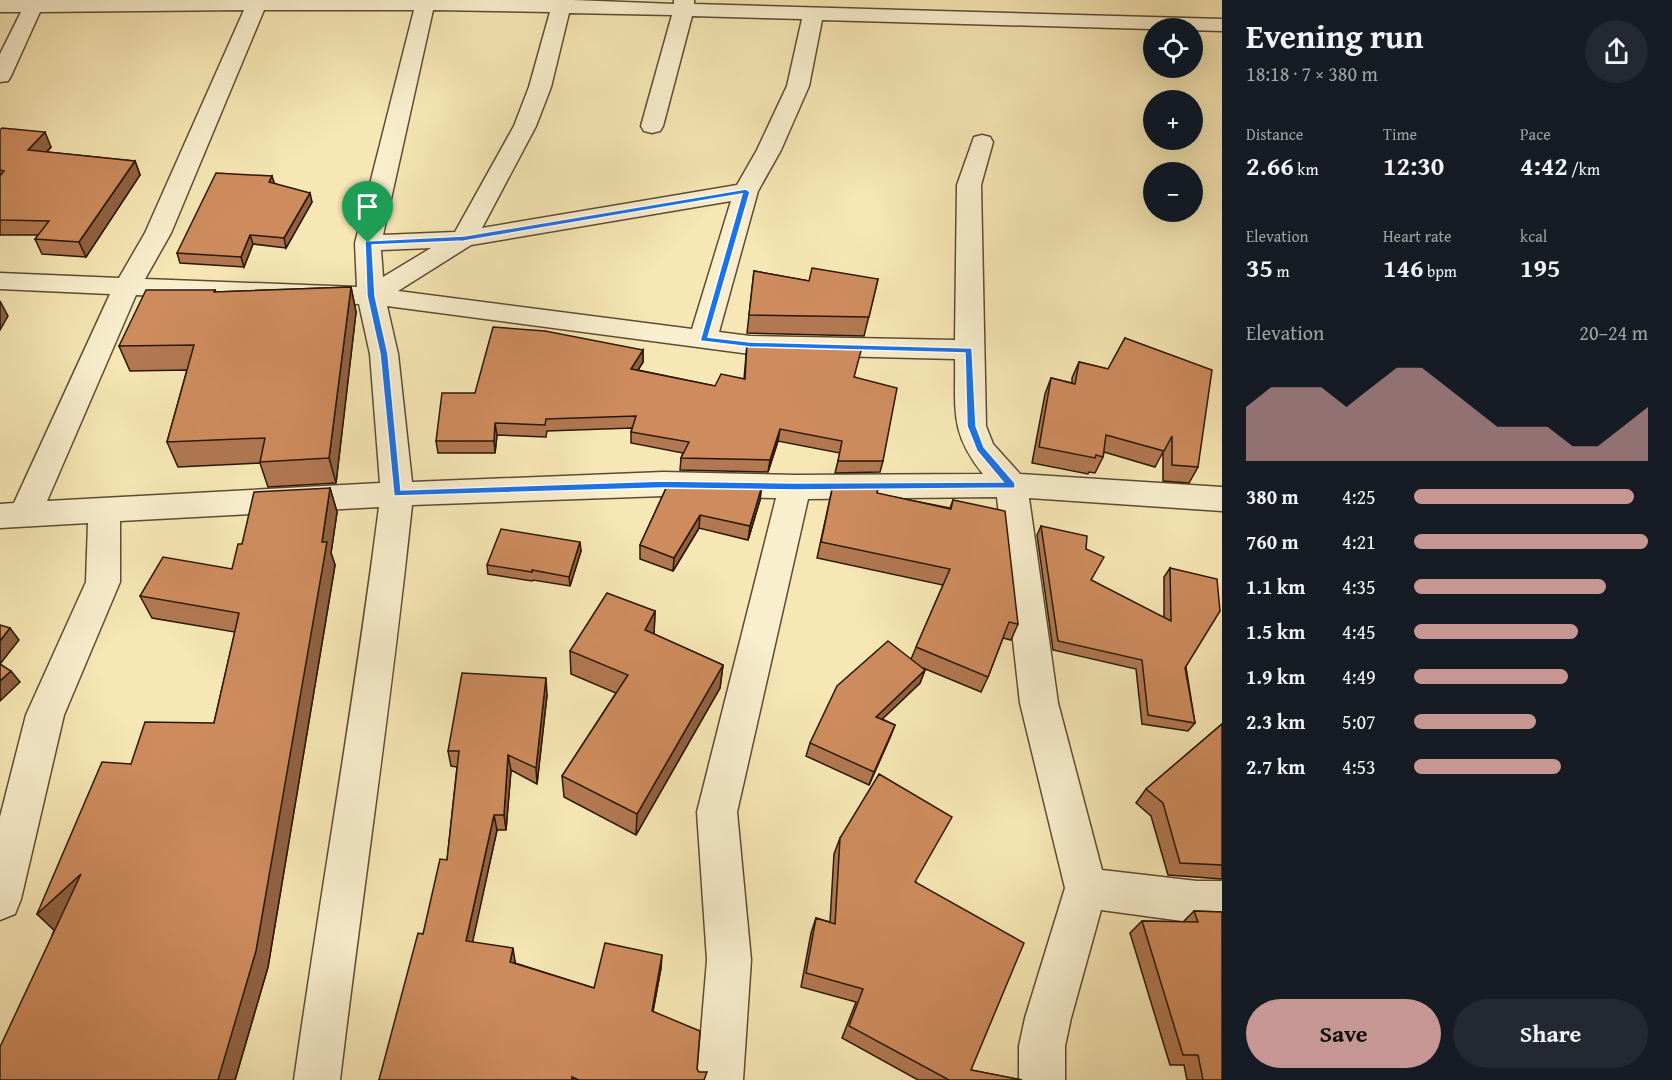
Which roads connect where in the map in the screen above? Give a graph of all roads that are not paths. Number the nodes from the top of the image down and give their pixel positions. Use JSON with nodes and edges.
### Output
{"nodes":[{"id":1,"x":256,"y":2,"type":"edge"},
{"id":2,"x":426,"y":2,"type":"edge"},
{"id":3,"x":34,"y":3,"type":"edge"},
{"id":4,"x":563,"y":3,"type":"edge"},
{"id":5,"x":684,"y":4,"type":"edge"},
{"id":6,"x":0,"y":6,"type":"edge"},
{"id":7,"x":785,"y":7,"type":"edge"},
{"id":8,"x":813,"y":15,"type":"junction"},
{"id":9,"x":1222,"y":25,"type":"edge"},
{"id":10,"x":0,"y":76,"type":"edge"},
{"id":11,"x":652,"y":126,"type":"dead end"},
{"id":12,"x":982,"y":142,"type":"dead end"},
{"id":13,"x":746,"y":192,"type":"junction"},
{"id":14,"x":464,"y":239,"type":"junction"},
{"id":15,"x":368,"y":243,"type":"junction"},
{"id":16,"x":0,"y":281,"type":"edge"},
{"id":17,"x":126,"y":288,"type":"junction"},
{"id":18,"x":371,"y":296,"type":"junction"},
{"id":19,"x":703,"y":339,"type":"junction"},
{"id":20,"x":969,"y":350,"type":"junction"},
{"id":21,"x":1011,"y":485,"type":"junction"},
{"id":22,"x":795,"y":487,"type":"junction"},
{"id":23,"x":397,"y":494,"type":"junction"},
{"id":24,"x":1222,"y":499,"type":"edge"},
{"id":25,"x":104,"y":510,"type":"junction"},
{"id":26,"x":12,"y":515,"type":"edge"},
{"id":27,"x":1086,"y":888,"type":"junction"},
{"id":28,"x":0,"y":899,"type":"edge"},
{"id":29,"x":1222,"y":902,"type":"edge"},
{"id":30,"x":317,"y":1080,"type":"edge"},
{"id":31,"x":720,"y":1080,"type":"edge"},
{"id":32,"x":1042,"y":1080,"type":"edge"}],
"edges":[{"from":1,"to":2,"type":"street"},
{"from":1,"to":3,"type":"street"},
{"from":1,"to":17,"type":"street"},
{"from":2,"to":4,"type":"street"},
{"from":2,"to":15,"type":"street"},
{"from":3,"to":6,"type":"street"},
{"from":3,"to":10,"type":"street"},
{"from":4,"to":5,"type":"street"},
{"from":4,"to":14,"type":"street"},
{"from":5,"to":7,"type":"street"},
{"from":5,"to":11,"type":"street"},
{"from":7,"to":8,"type":"street"},
{"from":8,"to":9,"type":"street"},
{"from":8,"to":13,"type":"street"},
{"from":12,"to":20,"type":"street"},
{"from":13,"to":14,"type":"street"},
{"from":13,"to":19,"type":"street"},
{"from":14,"to":15,"type":"street"},
{"from":14,"to":18,"type":"street"},
{"from":15,"to":18,"type":"street"},
{"from":16,"to":17,"type":"street"},
{"from":17,"to":18,"type":"street"},
{"from":17,"to":26,"type":"street"},
{"from":18,"to":19,"type":"street"},
{"from":18,"to":23,"type":"street"},
{"from":19,"to":20,"type":"street"},
{"from":20,"to":21,"type":"street"},
{"from":21,"to":22,"type":"street"},
{"from":21,"to":24,"type":"street"},
{"from":21,"to":27,"type":"street"},
{"from":22,"to":23,"type":"street"},
{"from":22,"to":31,"type":"street"},
{"from":23,"to":25,"type":"street"},
{"from":23,"to":30,"type":"street"},
{"from":25,"to":26,"type":"street"},
{"from":25,"to":28,"type":"street"},
{"from":27,"to":29,"type":"street"},
{"from":27,"to":32,"type":"street"}]}
